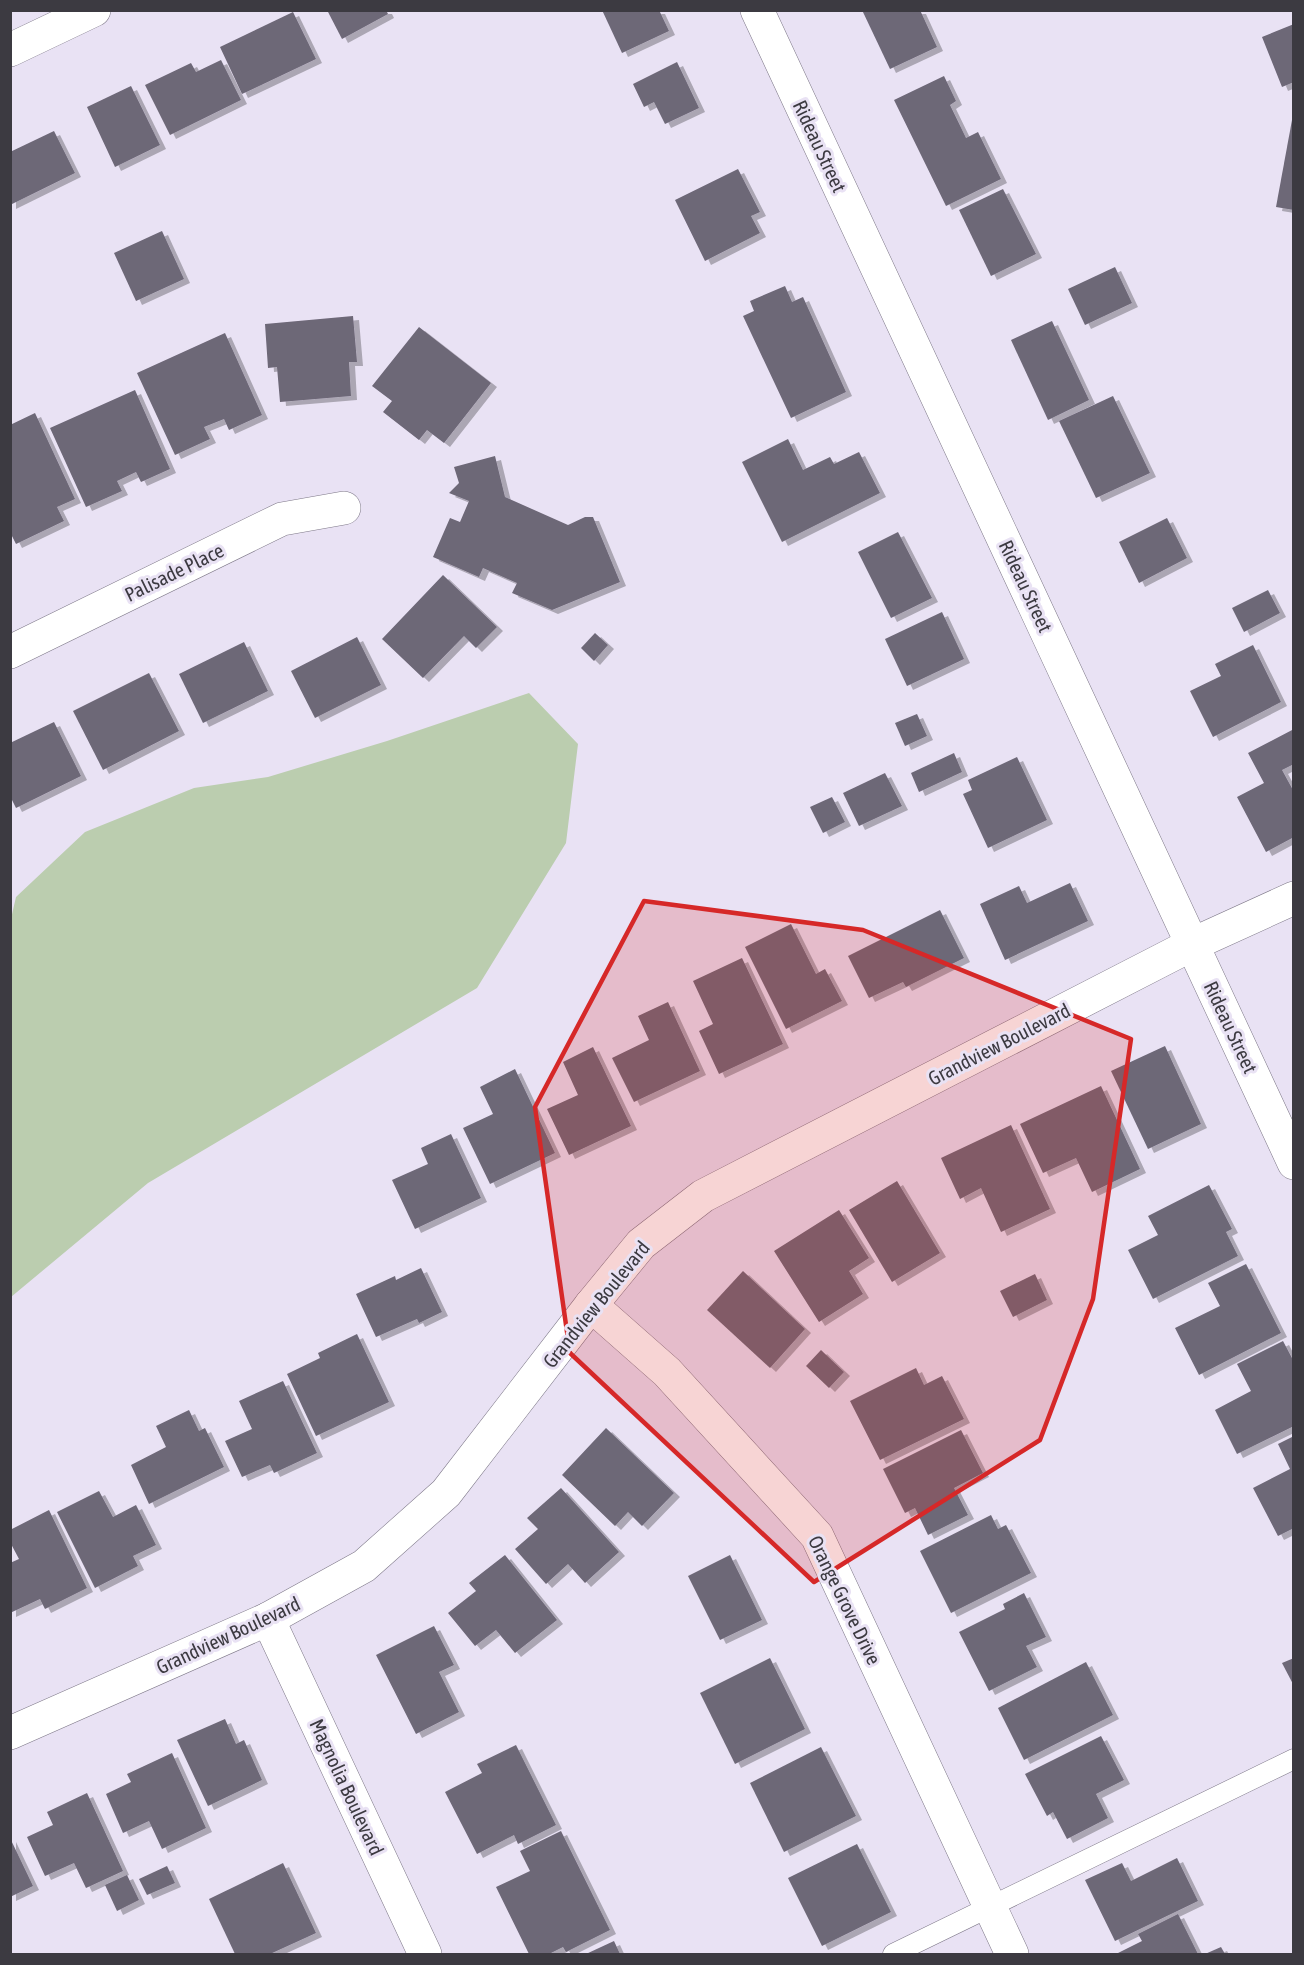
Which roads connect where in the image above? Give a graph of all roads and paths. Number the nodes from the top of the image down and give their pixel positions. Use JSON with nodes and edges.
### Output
{"nodes":[{"id":1,"x":94,"y":10,"type":"edge"},
{"id":2,"x":757,"y":10,"type":"edge"},
{"id":3,"x":10,"y":50,"type":"edge"},
{"id":4,"x":344,"y":508,"type":"dead end"},
{"id":5,"x":10,"y":652,"type":"edge"},
{"id":6,"x":1293,"y":898,"type":"edge"},
{"id":7,"x":1193,"y":944,"type":"junction"},
{"id":8,"x":1293,"y":1163,"type":"edge"},
{"id":9,"x":591,"y":1305,"type":"junction"},
{"id":10,"x":268,"y":1619,"type":"junction"},
{"id":11,"x":10,"y":1733,"type":"edge"},
{"id":12,"x":1293,"y":1759,"type":"edge"},
{"id":13,"x":989,"y":1909,"type":"junction"},
{"id":14,"x":425,"y":1954,"type":"edge"},
{"id":15,"x":893,"y":1954,"type":"edge"},
{"id":16,"x":1012,"y":1954,"type":"edge"}],
"edges":[{"from":1,"to":3,"type":"street"},
{"from":2,"to":7,"type":"street","name":"Rideau Street"},
{"from":4,"to":5,"type":"street","name":"Palisade Place"},
{"from":6,"to":7,"type":"street","name":"Grandview Boulevard"},
{"from":7,"to":8,"type":"street","name":"Rideau Street"},
{"from":7,"to":9,"type":"street","name":"Grandview Boulevard"},
{"from":9,"to":10,"type":"street","name":"Grandview Boulevard"},
{"from":9,"to":13,"type":"street","name":"Orange Grove Drive"},
{"from":10,"to":11,"type":"street","name":"Grandview Boulevard"},
{"from":10,"to":14,"type":"street","name":"Magnolia Boulevard"},
{"from":12,"to":13,"type":"lane"},
{"from":13,"to":15,"type":"lane"},
{"from":13,"to":16,"type":"street","name":"Orange Grove Drive"}]}
